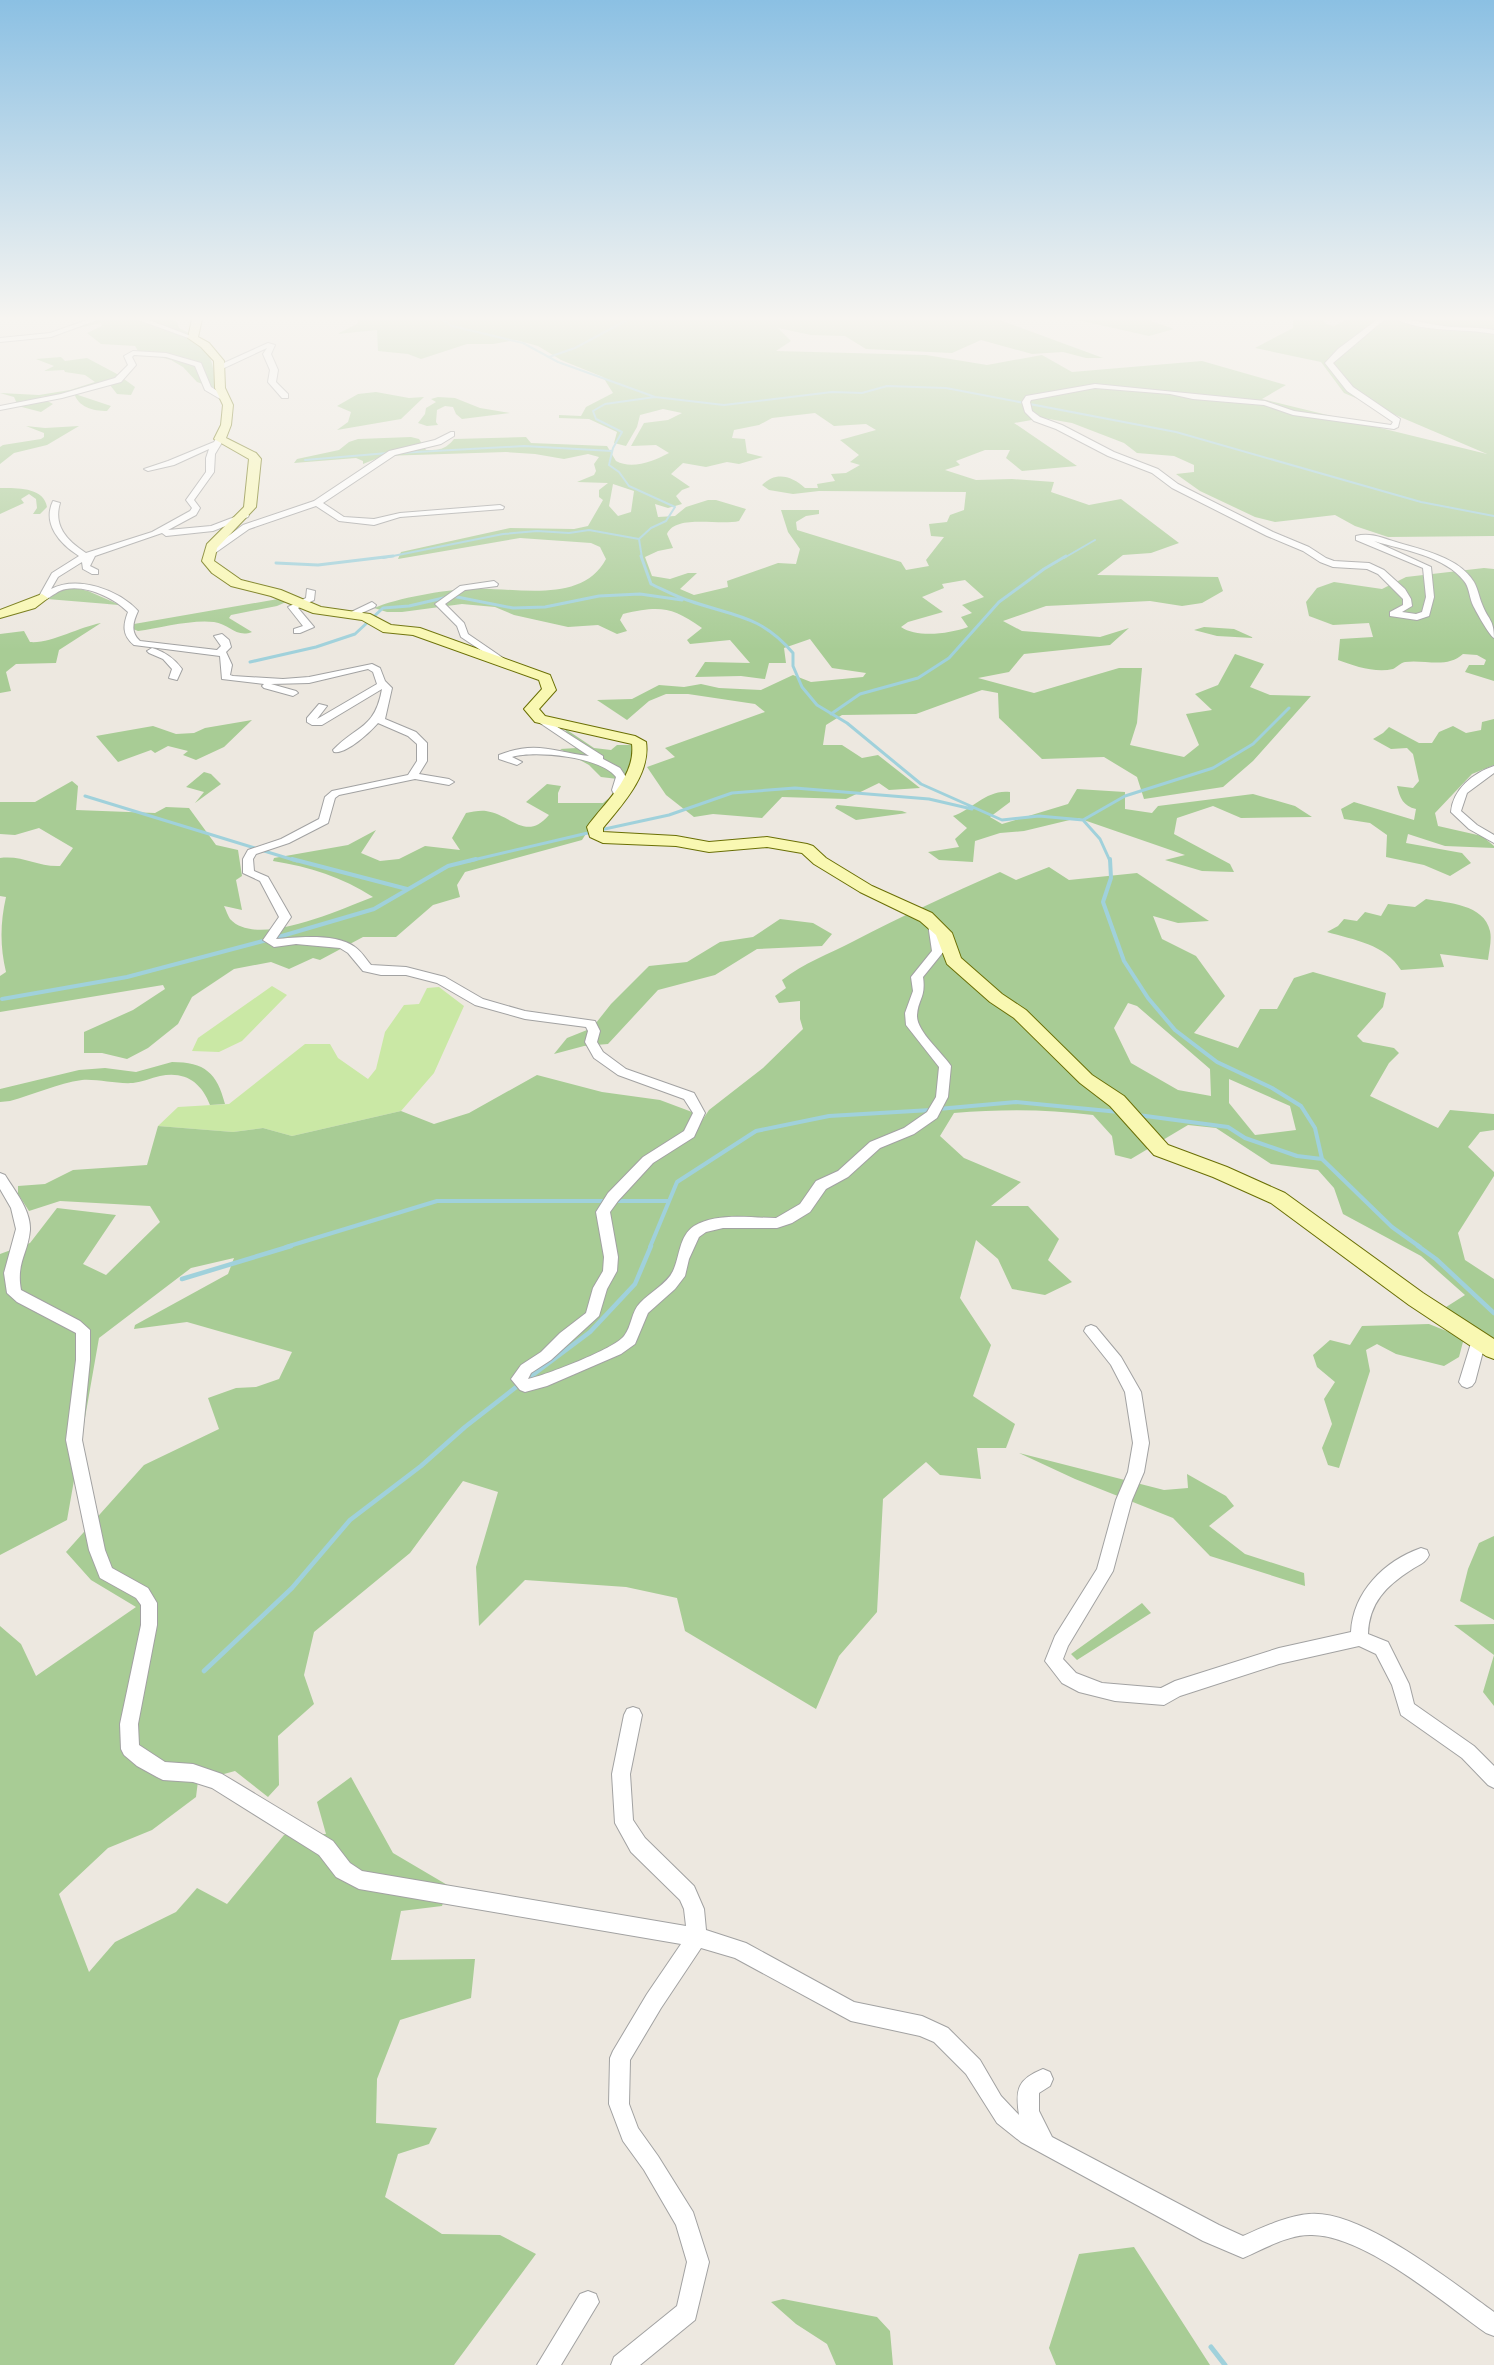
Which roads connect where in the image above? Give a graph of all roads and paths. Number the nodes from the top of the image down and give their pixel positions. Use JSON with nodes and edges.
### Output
{"nodes":[{"id":1,"x":224,"y":429,"type":"edge"},
{"id":2,"x":1064,"y":429,"type":"edge"},
{"id":3,"x":451,"y":434,"type":"dead end"},
{"id":4,"x":218,"y":441,"type":"junction"},
{"id":5,"x":148,"y":469,"type":"dead end"},
{"id":6,"x":56,"y":503,"type":"dead end"},
{"id":7,"x":317,"y":503,"type":"junction"},
{"id":8,"x":500,"y":507,"type":"dead end"},
{"id":9,"x":245,"y":515,"type":"junction"},
{"id":10,"x":155,"y":534,"type":"junction"},
{"id":11,"x":210,"y":552,"type":"junction"},
{"id":12,"x":88,"y":555,"type":"junction"},
{"id":13,"x":95,"y":572,"type":"dead end"},
{"id":14,"x":494,"y":584,"type":"dead end"},
{"id":15,"x":305,"y":597,"type":"junction"},
{"id":16,"x":42,"y":598,"type":"junction"},
{"id":17,"x":372,"y":605,"type":"dead end"},
{"id":18,"x":0,"y":614,"type":"edge"},
{"id":19,"x":352,"y":614,"type":"junction"},
{"id":20,"x":297,"y":631,"type":"dead end"},
{"id":21,"x":1494,"y":634,"type":"edge"},
{"id":22,"x":219,"y":636,"type":"dead end"},
{"id":23,"x":137,"y":643,"type":"junction"},
{"id":24,"x":219,"y":653,"type":"junction"},
{"id":25,"x":503,"y":662,"type":"junction"},
{"id":26,"x":174,"y":678,"type":"dead end"},
{"id":27,"x":261,"y":681,"type":"junction"},
{"id":28,"x":383,"y":684,"type":"junction"},
{"id":29,"x":293,"y":693,"type":"dead end"},
{"id":30,"x":322,"y":706,"type":"dead end"},
{"id":31,"x":380,"y":715,"type":"junction"},
{"id":32,"x":540,"y":719,"type":"junction"},
{"id":33,"x":338,"y":750,"type":"dead end"},
{"id":34,"x":597,"y":760,"type":"junction"},
{"id":35,"x":517,"y":762,"type":"dead end"},
{"id":36,"x":1494,"y":769,"type":"edge"},
{"id":37,"x":413,"y":776,"type":"junction"},
{"id":38,"x":449,"y":782,"type":"dead end"},
{"id":39,"x":619,"y":794,"type":"junction"},
{"id":40,"x":1494,"y":840,"type":"edge"},
{"id":41,"x":934,"y":924,"type":"junction"},
{"id":42,"x":0,"y":1178,"type":"edge"},
{"id":43,"x":1091,"y":1331,"type":"dead end"},
{"id":44,"x":1479,"y":1340,"type":"junction"},
{"id":45,"x":1494,"y":1350,"type":"edge"},
{"id":46,"x":1467,"y":1382,"type":"dead end"},
{"id":47,"x":1421,"y":1555,"type":"dead end"},
{"id":48,"x":1359,"y":1638,"type":"junction"},
{"id":49,"x":633,"y":1715,"type":"dead end"},
{"id":50,"x":1494,"y":1779,"type":"edge"},
{"id":51,"x":697,"y":1938,"type":"junction"},
{"id":52,"x":1043,"y":2079,"type":"dead end"},
{"id":53,"x":1045,"y":2144,"type":"junction"},
{"id":54,"x":588,"y":2302,"type":"dead end"},
{"id":55,"x":1494,"y":2325,"type":"edge"},
{"id":56,"x":548,"y":2365,"type":"edge"},
{"id":57,"x":622,"y":2365,"type":"edge"}],
"edges":[{"from":1,"to":4,"type":"street"},
{"from":2,"to":21,"type":"street"},
{"from":3,"to":7,"type":"street"},
{"from":4,"to":5,"type":"street"},
{"from":4,"to":9,"type":"street"},
{"from":4,"to":10,"type":"street"},
{"from":6,"to":12,"type":"street"},
{"from":7,"to":8,"type":"street"},
{"from":7,"to":11,"type":"street"},
{"from":9,"to":10,"type":"street"},
{"from":9,"to":11,"type":"street"},
{"from":10,"to":12,"type":"street"},
{"from":11,"to":15,"type":"street"},
{"from":12,"to":13,"type":"street"},
{"from":12,"to":16,"type":"street"},
{"from":14,"to":25,"type":"street"},
{"from":15,"to":19,"type":"street"},
{"from":15,"to":20,"type":"street"},
{"from":16,"to":18,"type":"street"},
{"from":16,"to":23,"type":"street"},
{"from":17,"to":19,"type":"street"},
{"from":19,"to":25,"type":"street"},
{"from":22,"to":24,"type":"street"},
{"from":23,"to":24,"type":"street"},
{"from":23,"to":26,"type":"street"},
{"from":24,"to":27,"type":"street"},
{"from":25,"to":32,"type":"street"},
{"from":27,"to":28,"type":"street"},
{"from":27,"to":29,"type":"street"},
{"from":28,"to":30,"type":"street"},
{"from":28,"to":31,"type":"street"},
{"from":31,"to":33,"type":"street"},
{"from":31,"to":37,"type":"street"},
{"from":32,"to":34,"type":"street"},
{"from":32,"to":39,"type":"street"},
{"from":34,"to":35,"type":"street"},
{"from":34,"to":39,"type":"street"},
{"from":36,"to":40,"type":"street"},
{"from":37,"to":38,"type":"street"},
{"from":37,"to":41,"type":"street"},
{"from":39,"to":41,"type":"street"},
{"from":41,"to":44,"type":"street"},
{"from":42,"to":51,"type":"street"},
{"from":43,"to":48,"type":"street"},
{"from":44,"to":45,"type":"street"},
{"from":44,"to":46,"type":"street"},
{"from":47,"to":48,"type":"street"},
{"from":48,"to":50,"type":"street"},
{"from":49,"to":51,"type":"street"},
{"from":51,"to":53,"type":"street"},
{"from":51,"to":57,"type":"street"},
{"from":52,"to":53,"type":"street"},
{"from":53,"to":55,"type":"street"},
{"from":54,"to":56,"type":"street"}]}
